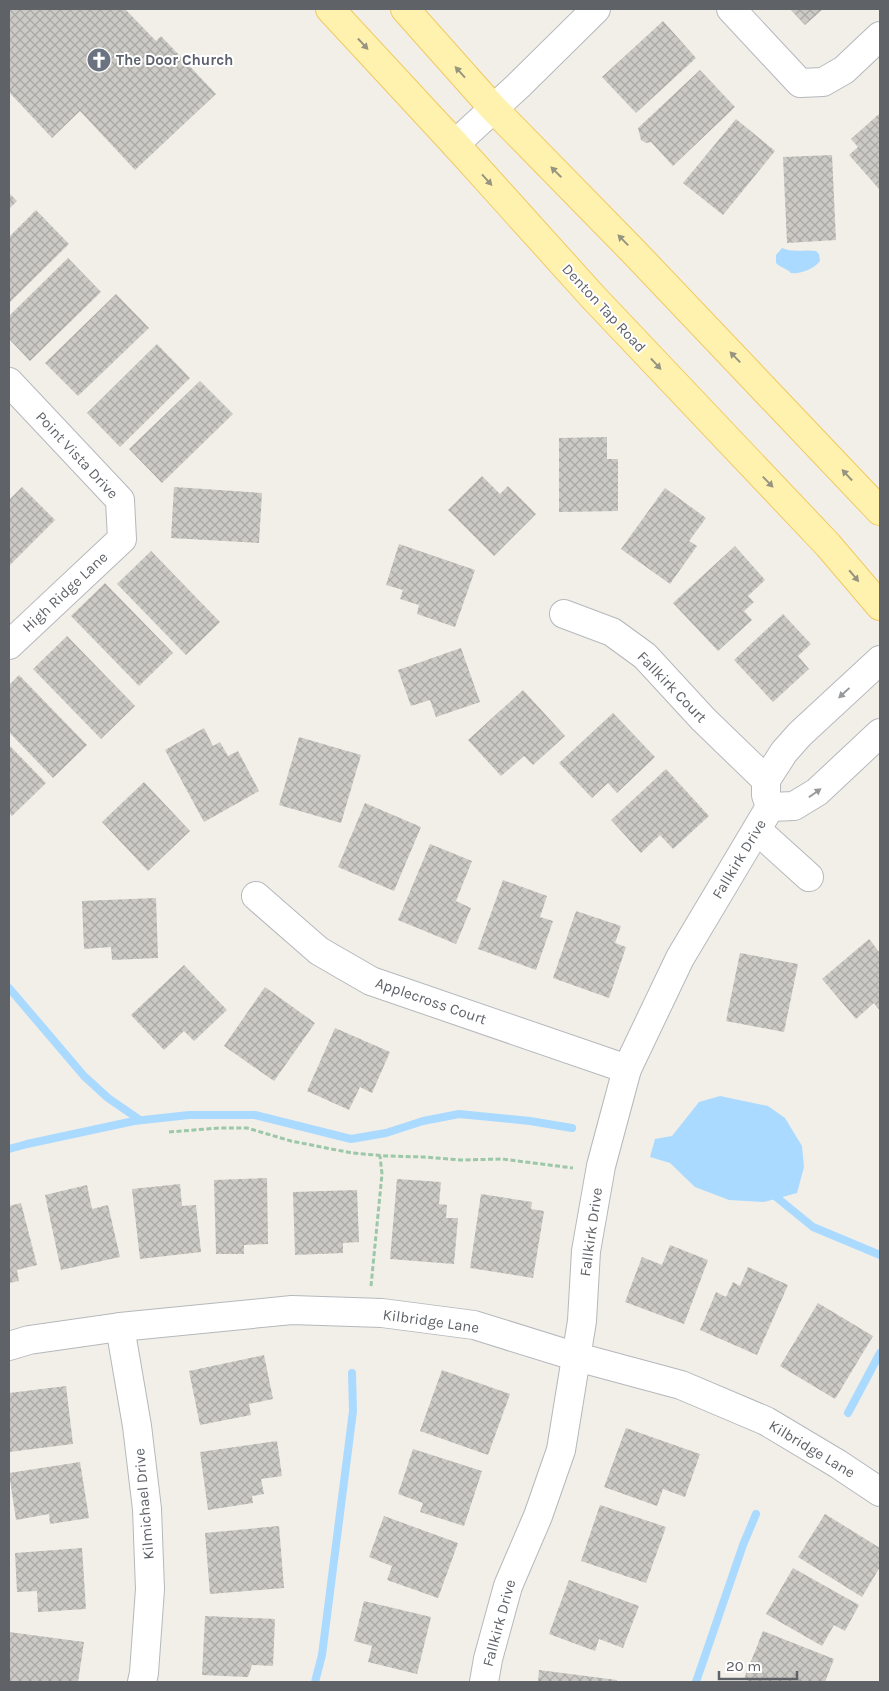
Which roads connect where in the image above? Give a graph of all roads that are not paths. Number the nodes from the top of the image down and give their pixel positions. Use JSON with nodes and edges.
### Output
{"nodes":[{"id":1,"x":330,"y":9,"type":"edge"},
{"id":2,"x":405,"y":9,"type":"edge"},
{"id":3,"x":596,"y":9,"type":"edge"},
{"id":4,"x":731,"y":9,"type":"edge"},
{"id":5,"x":880,"y":36,"type":"edge"},
{"id":6,"x":493,"y":108,"type":"junction"},
{"id":7,"x":455,"y":144,"type":"junction"},
{"id":8,"x":9,"y":382,"type":"edge"},
{"id":9,"x":880,"y":511,"type":"edge"},
{"id":10,"x":122,"y":539,"type":"joint"},
{"id":11,"x":880,"y":606,"type":"edge"},
{"id":12,"x":564,"y":614,"type":"dead end"},
{"id":13,"x":9,"y":645,"type":"edge"},
{"id":14,"x":880,"y":660,"type":"edge"},
{"id":15,"x":880,"y":733,"type":"edge"},
{"id":16,"x":766,"y":780,"type":"junction"},
{"id":17,"x":763,"y":818,"type":"junction"},
{"id":18,"x":809,"y":876,"type":"dead end"},
{"id":19,"x":256,"y":896,"type":"dead end"},
{"id":20,"x":627,"y":1069,"type":"junction"},
{"id":21,"x":120,"y":1327,"type":"junction"},
{"id":22,"x":9,"y":1346,"type":"edge"},
{"id":23,"x":577,"y":1356,"type":"junction"},
{"id":24,"x":880,"y":1492,"type":"edge"},
{"id":25,"x":142,"y":1682,"type":"edge"},
{"id":26,"x":484,"y":1682,"type":"edge"}],
"edges":[{"from":1,"to":7,"type":"main road","name":"Denton Tap Road","one_way":true},
{"from":6,"to":2,"type":"main road","one_way":true},
{"from":3,"to":6,"type":"street"},
{"from":4,"to":5,"type":"street"},
{"from":6,"to":7,"type":"street"},
{"from":9,"to":6,"type":"main road","one_way":true},
{"from":7,"to":11,"type":"main road","name":"Denton Tap Road","one_way":true},
{"from":8,"to":10,"type":"street","name":"Point Vista Drive"},
{"from":10,"to":13,"type":"street","name":"High Ridge Lane"},
{"from":12,"to":16,"type":"street","name":"Fallkirk Court"},
{"from":14,"to":16,"type":"street","one_way":true},
{"from":17,"to":15,"type":"street","name":"Fallkirk Drive","one_way":true},
{"from":16,"to":17,"type":"street","name":"Fallkirk Drive"},
{"from":17,"to":18,"type":"street"},
{"from":17,"to":20,"type":"street","name":"Fallkirk Drive"},
{"from":19,"to":20,"type":"street","name":"Applecross Court"},
{"from":20,"to":23,"type":"street","name":"Fallkirk Drive"},
{"from":21,"to":22,"type":"street","name":"Kilbridge Lane"},
{"from":21,"to":23,"type":"street","name":"Kilbridge Lane"},
{"from":21,"to":25,"type":"street","name":"Kilmichael Drive"},
{"from":23,"to":24,"type":"street","name":"Kilbridge Lane"},
{"from":23,"to":26,"type":"street","name":"Fallkirk Drive"}]}
